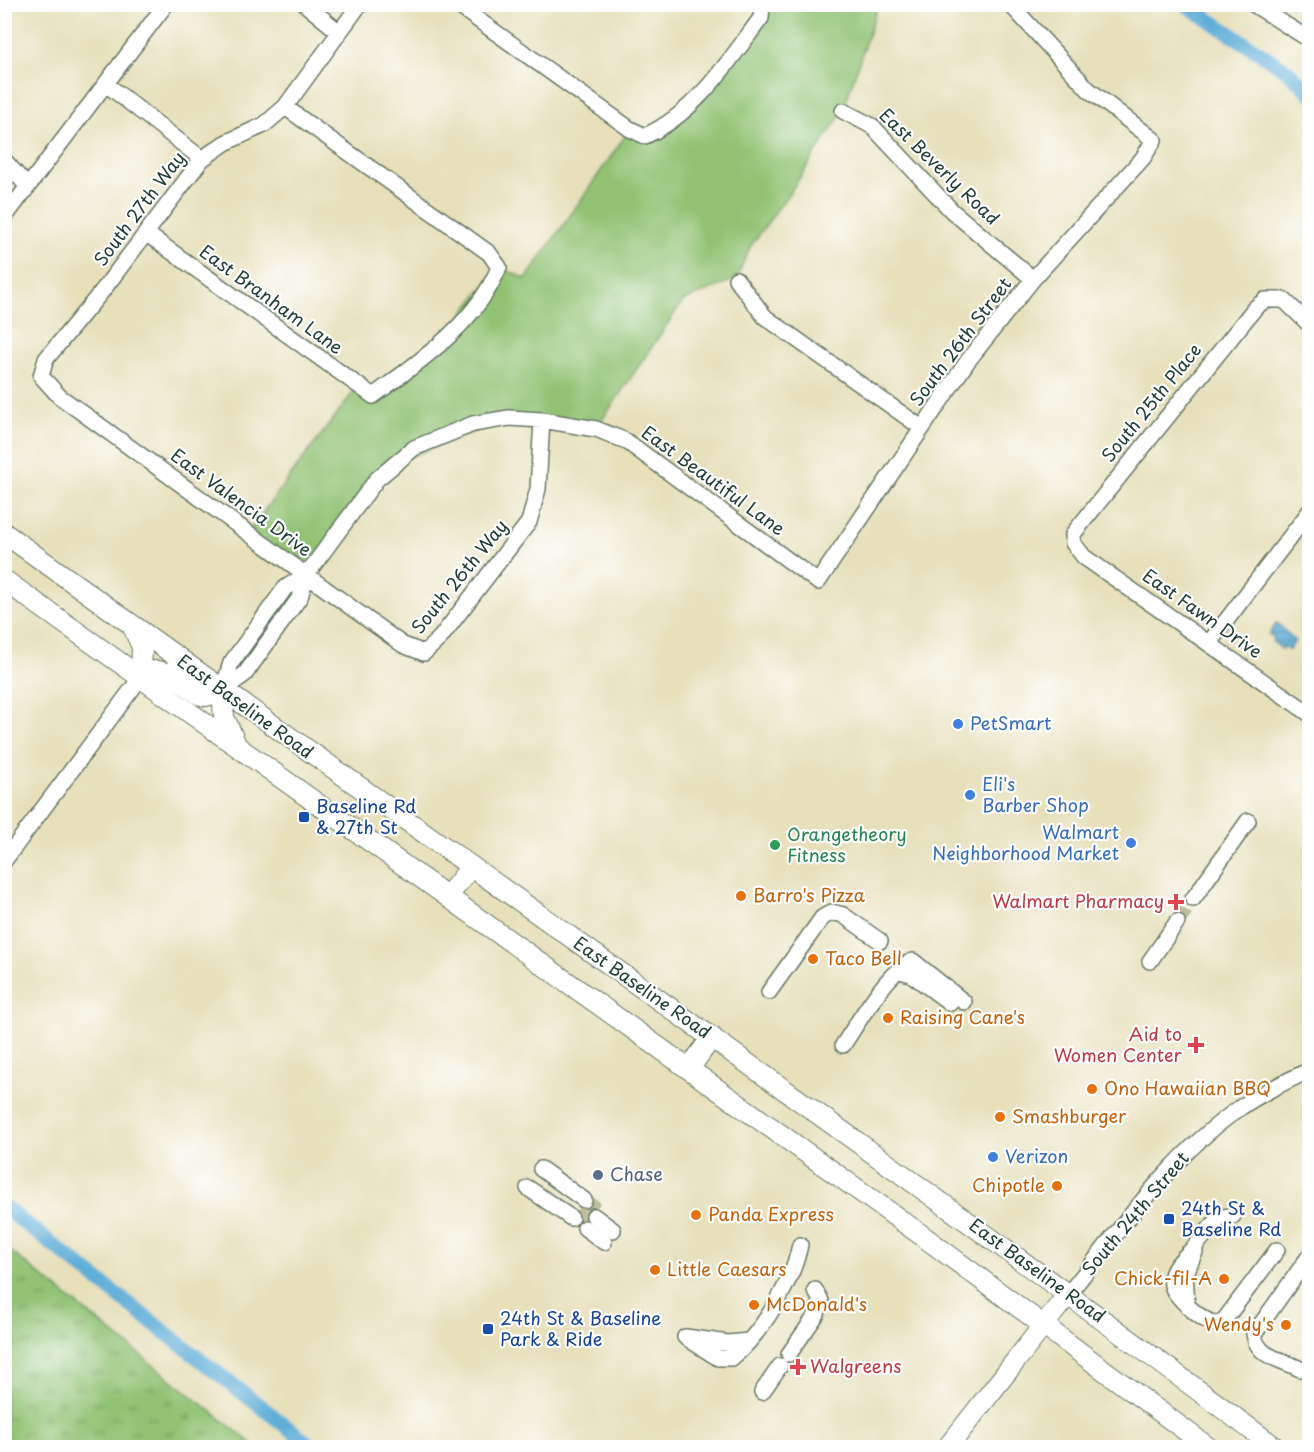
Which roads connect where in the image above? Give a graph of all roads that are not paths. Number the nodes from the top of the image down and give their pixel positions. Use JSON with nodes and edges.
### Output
{"nodes":[{"id":1,"x":166,"y":4,"type":"edge"},
{"id":2,"x":304,"y":4,"type":"edge"},
{"id":3,"x":360,"y":4,"type":"edge"},
{"id":4,"x":456,"y":4,"type":"edge"},
{"id":5,"x":1010,"y":4,"type":"edge"},
{"id":6,"x":1253,"y":4,"type":"edge"},
{"id":7,"x":762,"y":5,"type":"edge"},
{"id":8,"x":339,"y":32,"type":"junction"},
{"id":9,"x":1310,"y":40,"type":"edge"},
{"id":10,"x":106,"y":84,"type":"junction"},
{"id":11,"x":285,"y":107,"type":"junction"},
{"id":12,"x":843,"y":111,"type":"dead end"},
{"id":13,"x":202,"y":159,"type":"junction"},
{"id":14,"x":4,"y":160,"type":"edge"},
{"id":15,"x":4,"y":178,"type":"edge"},
{"id":16,"x":28,"y":187,"type":"junction"},
{"id":17,"x":4,"y":218,"type":"edge"},
{"id":18,"x":147,"y":234,"type":"junction"},
{"id":19,"x":736,"y":279,"type":"dead end"},
{"id":20,"x":1033,"y":279,"type":"junction"},
{"id":21,"x":1310,"y":325,"type":"edge"},
{"id":22,"x":41,"y":376,"type":"joint"},
{"id":23,"x":542,"y":420,"type":"junction"},
{"id":24,"x":922,"y":428,"type":"junction"},
{"id":25,"x":1310,"y":511,"type":"edge"},
{"id":26,"x":4,"y":533,"type":"edge"},
{"id":27,"x":1073,"y":543,"type":"joint"},
{"id":28,"x":307,"y":574,"type":"junction"},
{"id":29,"x":4,"y":580,"type":"edge"},
{"id":30,"x":818,"y":582,"type":"joint"},
{"id":31,"x":132,"y":625,"type":"junction"},
{"id":32,"x":1209,"y":643,"type":"junction"},
{"id":33,"x":424,"y":653,"type":"joint"},
{"id":34,"x":141,"y":676,"type":"junction"},
{"id":35,"x":222,"y":691,"type":"junction"},
{"id":36,"x":1310,"y":714,"type":"edge"},
{"id":37,"x":237,"y":746,"type":"junction"},
{"id":38,"x":1248,"y":821,"type":"dead end"},
{"id":39,"x":4,"y":861,"type":"edge"},
{"id":40,"x":470,"y":867,"type":"junction"},
{"id":41,"x":448,"y":896,"type":"junction"},
{"id":42,"x":1192,"y":899,"type":"tunnel mouth"},
{"id":43,"x":1177,"y":922,"type":"tunnel mouth"},
{"id":44,"x":880,"y":941,"type":"dead end"},
{"id":45,"x":1150,"y":961,"type":"dead end"},
{"id":46,"x":769,"y":992,"type":"dead end"},
{"id":47,"x":961,"y":1006,"type":"dead end"},
{"id":48,"x":712,"y":1037,"type":"junction"},
{"id":49,"x":843,"y":1045,"type":"dead end"},
{"id":50,"x":689,"y":1069,"type":"junction"},
{"id":51,"x":1310,"y":1070,"type":"edge"},
{"id":52,"x":577,"y":1209,"type":"joint"},
{"id":53,"x":1233,"y":1216,"type":"dead end"},
{"id":54,"x":611,"y":1233,"type":"joint"},
{"id":55,"x":800,"y":1245,"type":"dead end"},
{"id":56,"x":1277,"y":1250,"type":"dead end"},
{"id":57,"x":1310,"y":1255,"type":"edge"},
{"id":58,"x":815,"y":1290,"type":"dead end"},
{"id":59,"x":1070,"y":1293,"type":"junction"},
{"id":60,"x":1044,"y":1325,"type":"junction"},
{"id":61,"x":685,"y":1337,"type":"dead end"},
{"id":62,"x":1300,"y":1369,"type":"dead end"},
{"id":63,"x":762,"y":1392,"type":"dead end"},
{"id":64,"x":947,"y":1448,"type":"edge"},
{"id":65,"x":1209,"y":1448,"type":"edge"},
{"id":66,"x":1276,"y":1448,"type":"edge"}],
"edges":[{"from":1,"to":10,"type":"street"},
{"from":2,"to":8,"type":"street"},
{"from":3,"to":8,"type":"street","name":"South 27th Way"},
{"from":4,"to":7,"type":"street"},
{"from":5,"to":20,"type":"street","name":"South 26th Street"},
{"from":6,"to":9,"type":"street"},
{"from":8,"to":11,"type":"street","name":"South 27th Way"},
{"from":10,"to":13,"type":"street"},
{"from":10,"to":16,"type":"street"},
{"from":11,"to":13,"type":"street","name":"South 27th Way"},
{"from":11,"to":18,"type":"street","name":"East Branham Lane"},
{"from":12,"to":20,"type":"street","name":"East Beverly Road"},
{"from":13,"to":18,"type":"street","name":"South 27th Way"},
{"from":14,"to":16,"type":"street"},
{"from":15,"to":16,"type":"street"},
{"from":16,"to":17,"type":"street"},
{"from":18,"to":22,"type":"street","name":"South 27th Way"},
{"from":19,"to":24,"type":"street"},
{"from":20,"to":24,"type":"street","name":"South 26th Street"},
{"from":21,"to":27,"type":"street","name":"South 25th Place"},
{"from":22,"to":28,"type":"street","name":"East Valencia Drive"},
{"from":23,"to":28,"type":"street","name":"East Beautiful Lane"},
{"from":23,"to":30,"type":"street","name":"East Beautiful Lane"},
{"from":23,"to":33,"type":"street","name":"South 26th Way"},
{"from":24,"to":30,"type":"street","name":"South 26th Street"},
{"from":25,"to":32,"type":"street"},
{"from":26,"to":31,"type":"main road","name":"East Baseline Road"},
{"from":27,"to":32,"type":"street","name":"East Fawn Drive"},
{"from":28,"to":33,"type":"street","name":"East Valencia Drive"},
{"from":28,"to":35,"type":"street","name":"East Beautiful Lane"},
{"from":29,"to":34,"type":"main road","name":"East Baseline Road"},
{"from":31,"to":34,"type":"main road"},
{"from":31,"to":35,"type":"main road","name":"East Baseline Road"},
{"from":32,"to":36,"type":"street","name":"East Fawn Drive"},
{"from":34,"to":35,"type":"main road"},
{"from":34,"to":37,"type":"main road","name":"East Baseline Road"},
{"from":34,"to":39,"type":"street"},
{"from":35,"to":37,"type":"main road"},
{"from":35,"to":40,"type":"main road","name":"East Baseline Road"},
{"from":37,"to":41,"type":"main road","name":"East Baseline Road"},
{"from":38,"to":42,"type":"street"},
{"from":40,"to":41,"type":"main road"},
{"from":40,"to":48,"type":"main road","name":"East Baseline Road"},
{"from":41,"to":50,"type":"main road","name":"East Baseline Road"},
{"from":43,"to":45,"type":"street"},
{"from":44,"to":46,"type":"street"},
{"from":47,"to":49,"type":"street"},
{"from":48,"to":50,"type":"main road"},
{"from":48,"to":59,"type":"main road","name":"East Baseline Road"},
{"from":50,"to":60,"type":"main road","name":"East Baseline Road"},
{"from":51,"to":59,"type":"street","name":"South 24th Street"},
{"from":52,"to":52,"type":"street"},
{"from":53,"to":56,"type":"street"},
{"from":54,"to":54,"type":"street"},
{"from":55,"to":61,"type":"street"},
{"from":57,"to":62,"type":"street"},
{"from":58,"to":63,"type":"street"},
{"from":59,"to":60,"type":"main road","name":"South 24th Street"},
{"from":59,"to":66,"type":"main road","name":"East Baseline Road"},
{"from":60,"to":64,"type":"main road","name":"South 24th Street"},
{"from":60,"to":65,"type":"main road","name":"East Baseline Road"}]}
